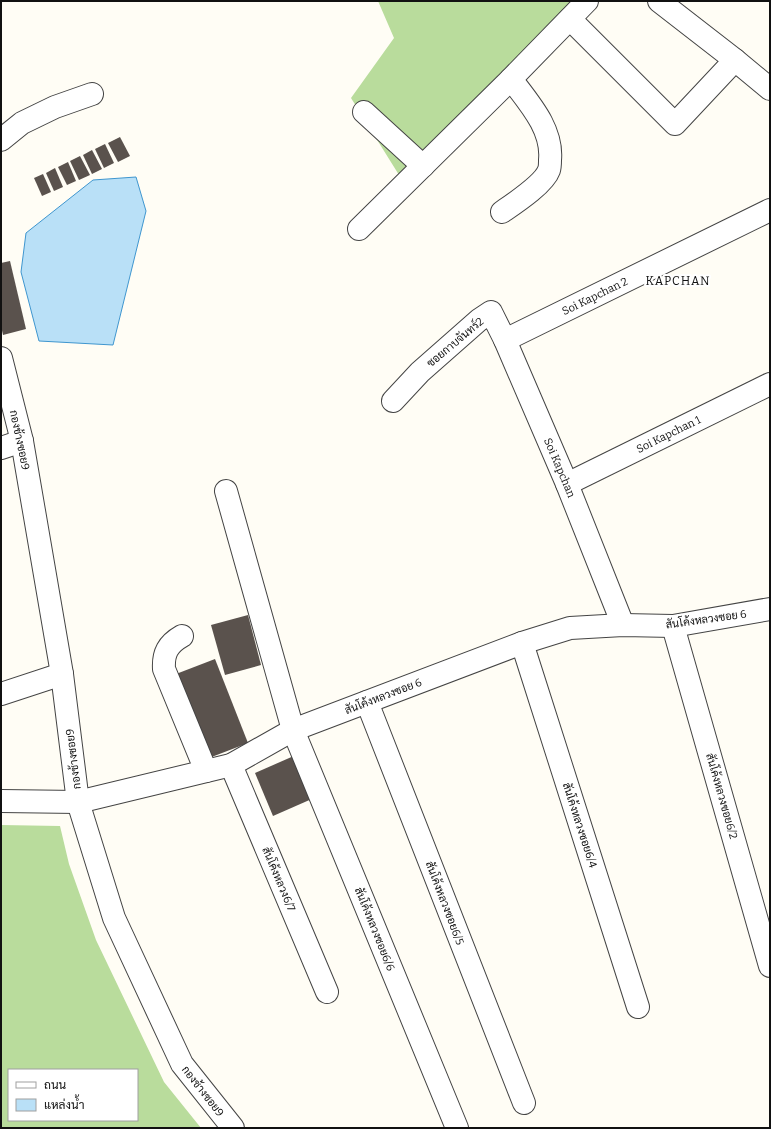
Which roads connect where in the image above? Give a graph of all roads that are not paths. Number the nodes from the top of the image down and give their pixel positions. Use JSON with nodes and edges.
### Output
{"nodes":[{"id":1,"x":587,"y":1,"type":"edge"},
{"id":2,"x":659,"y":1,"type":"edge"},
{"id":3,"x":570,"y":19,"type":"junction"},
{"id":4,"x":735,"y":60,"type":"junction"},
{"id":5,"x":511,"y":79,"type":"junction"},
{"id":6,"x":770,"y":89,"type":"edge"},
{"id":7,"x":92,"y":94,"type":"dead end"},
{"id":8,"x":364,"y":112,"type":"dead end"},
{"id":9,"x":1,"y":140,"type":"edge"},
{"id":10,"x":423,"y":166,"type":"junction"},
{"id":11,"x":770,"y":210,"type":"edge"},
{"id":12,"x":502,"y":212,"type":"dead end"},
{"id":13,"x":359,"y":229,"type":"dead end"},
{"id":14,"x":491,"y":312,"type":"joint"},
{"id":15,"x":505,"y":340,"type":"junction"},
{"id":16,"x":1,"y":358,"type":"edge"},
{"id":17,"x":770,"y":384,"type":"edge"},
{"id":18,"x":393,"y":401,"type":"dead end"},
{"id":19,"x":22,"y":441,"type":"junction"},
{"id":20,"x":1,"y":448,"type":"edge"},
{"id":21,"x":567,"y":484,"type":"junction"},
{"id":22,"x":226,"y":491,"type":"dead end"},
{"id":23,"x":770,"y":609,"type":"edge"},
{"id":24,"x":623,"y":625,"type":"junction"},
{"id":25,"x":673,"y":626,"type":"junction"},
{"id":26,"x":182,"y":636,"type":"dead end"},
{"id":27,"x":522,"y":643,"type":"junction"},
{"id":28,"x":62,"y":674,"type":"junction"},
{"id":29,"x":1,"y":694,"type":"edge"},
{"id":30,"x":367,"y":702,"type":"junction"},
{"id":31,"x":293,"y":730,"type":"junction"},
{"id":32,"x":231,"y":765,"type":"junction"},
{"id":33,"x":206,"y":771,"type":"junction"},
{"id":34,"x":1,"y":801,"type":"edge"},
{"id":35,"x":78,"y":802,"type":"junction"},
{"id":36,"x":770,"y":966,"type":"edge"},
{"id":37,"x":327,"y":992,"type":"dead end"},
{"id":38,"x":638,"y":1007,"type":"dead end"},
{"id":39,"x":524,"y":1103,"type":"dead end"},
{"id":40,"x":233,"y":1128,"type":"edge"},
{"id":41,"x":457,"y":1128,"type":"edge"}],
"edges":[{"from":1,"to":3,"type":"street"},
{"from":2,"to":4,"type":"street"},
{"from":3,"to":4,"type":"street"},
{"from":3,"to":5,"type":"street"},
{"from":4,"to":6,"type":"street"},
{"from":5,"to":10,"type":"street"},
{"from":5,"to":12,"type":"street"},
{"from":7,"to":9,"type":"street"},
{"from":8,"to":10,"type":"street"},
{"from":10,"to":13,"type":"street"},
{"from":11,"to":15,"type":"street","name":"Soi Kapchan 2"},
{"from":14,"to":15,"type":"street","name":"Soi Kapchan"},
{"from":14,"to":18,"type":"street","name":"ซอยกาบจันทร์2"},
{"from":15,"to":21,"type":"street","name":"Soi Kapchan"},
{"from":16,"to":19,"type":"street","name":"กองช้างซอย9"},
{"from":17,"to":21,"type":"street","name":"Soi Kapchan 1"},
{"from":19,"to":20,"type":"street"},
{"from":19,"to":28,"type":"street","name":"กองช้างซอย9"},
{"from":21,"to":24,"type":"street","name":"Soi Kapchan"},
{"from":22,"to":31,"type":"street","name":"สันโค้งหลวงซอย6/6"},
{"from":23,"to":25,"type":"street","name":"สันโค้งหลวงซอย 6"},
{"from":24,"to":25,"type":"street","name":"สันโค้งหลวงซอย 6"},
{"from":24,"to":27,"type":"street","name":"สันโค้งหลวงซอย 6"},
{"from":25,"to":36,"type":"street","name":"สันโค้งหลวงซอย6/2"},
{"from":26,"to":33,"type":"street"},
{"from":27,"to":30,"type":"street","name":"สันโค้งหลวงซอย 6"},
{"from":27,"to":38,"type":"street","name":"สันโค้งหลวงซอย6/4"},
{"from":28,"to":29,"type":"street"},
{"from":28,"to":35,"type":"street","name":"กองช้างซอย9"},
{"from":30,"to":31,"type":"street","name":"สันโค้งหลวงซอย 6"},
{"from":30,"to":39,"type":"street","name":"สันโค้งหลวงซอย6/5"},
{"from":31,"to":32,"type":"street","name":"สันโค้งหลวงซอย 6"},
{"from":31,"to":41,"type":"street","name":"สันโค้งหลวงซอย6/6"},
{"from":32,"to":33,"type":"street","name":"สันโค้งหลวงซอย 6"},
{"from":32,"to":37,"type":"street","name":"สันโค้งหลวง6/7"},
{"from":33,"to":35,"type":"street","name":"สันโค้งหลวงซอย 6"},
{"from":34,"to":35,"type":"street","name":"สันโค้งหลวงซอย 6"},
{"from":35,"to":40,"type":"street","name":"กองช้างซอย9"}]}
